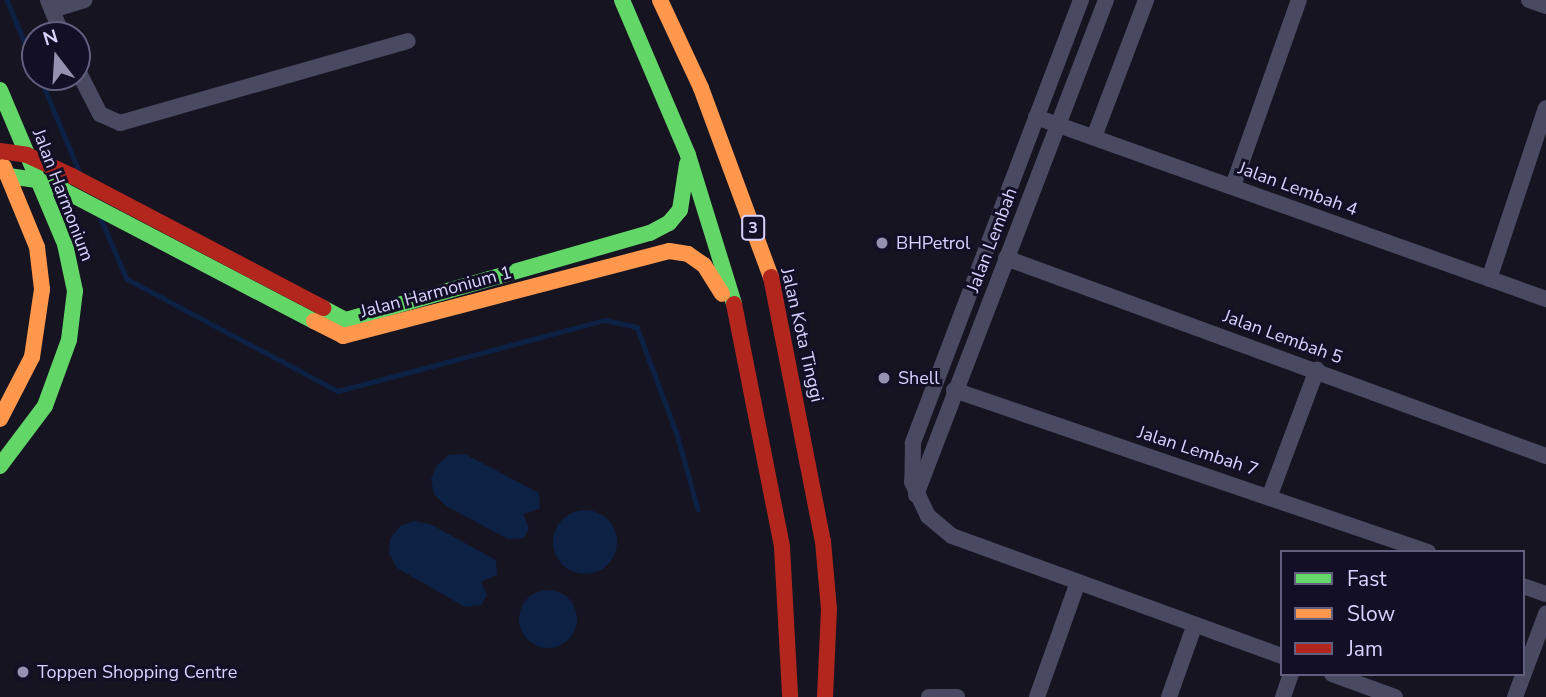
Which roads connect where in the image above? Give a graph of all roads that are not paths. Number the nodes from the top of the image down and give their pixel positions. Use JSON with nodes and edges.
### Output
{"nodes":[{"id":1,"x":84,"y":0,"type":"edge"},
{"id":2,"x":622,"y":0,"type":"edge"},
{"id":3,"x":660,"y":0,"type":"edge"},
{"id":4,"x":1081,"y":0,"type":"edge"},
{"id":5,"x":1106,"y":0,"type":"edge"},
{"id":6,"x":1146,"y":0,"type":"edge"},
{"id":7,"x":1299,"y":0,"type":"edge"},
{"id":8,"x":1529,"y":0,"type":"edge"},
{"id":9,"x":50,"y":5,"type":"edge"},
{"id":10,"x":1546,"y":6,"type":"edge"},
{"id":11,"x":408,"y":41,"type":"dead end"},
{"id":12,"x":0,"y":90,"type":"edge"},
{"id":13,"x":89,"y":91,"type":"edge"},
{"id":14,"x":1546,"y":108,"type":"edge"},
{"id":15,"x":1036,"y":117,"type":"junction"},
{"id":16,"x":1057,"y":125,"type":"junction"},
{"id":17,"x":1094,"y":137,"type":"junction"},
{"id":18,"x":0,"y":153,"type":"edge"},
{"id":19,"x":27,"y":155,"type":"junction"},
{"id":20,"x":688,"y":155,"type":"junction"},
{"id":21,"x":4,"y":176,"type":"edge"},
{"id":22,"x":37,"y":180,"type":"junction"},
{"id":23,"x":1233,"y":186,"type":"junction"},
{"id":24,"x":1006,"y":258,"type":"junction"},
{"id":25,"x":1489,"y":279,"type":"junction"},
{"id":26,"x":1546,"y":299,"type":"edge"},
{"id":27,"x":742,"y":329,"type":"junction"},
{"id":28,"x":1317,"y":369,"type":"junction"},
{"id":29,"x":954,"y":390,"type":"junction"},
{"id":30,"x":0,"y":419,"type":"edge"},
{"id":31,"x":0,"y":439,"type":"edge"},
{"id":32,"x":18,"y":448,"type":"junction"},
{"id":33,"x":1546,"y":456,"type":"edge"},
{"id":34,"x":0,"y":466,"type":"edge"},
{"id":35,"x":916,"y":495,"type":"junction"},
{"id":36,"x":1270,"y":495,"type":"junction"},
{"id":37,"x":1423,"y":550,"type":"edge"},
{"id":38,"x":1078,"y":582,"type":"junction"},
{"id":39,"x":1525,"y":587,"type":"edge"},
{"id":40,"x":1546,"y":594,"type":"edge"},
{"id":41,"x":1546,"y":614,"type":"edge"},
{"id":42,"x":1195,"y":624,"type":"junction"},
{"id":43,"x":1280,"y":655,"type":"edge"},
{"id":44,"x":1525,"y":670,"type":"edge"},
{"id":45,"x":1290,"y":676,"type":"edge"},
{"id":46,"x":1337,"y":676,"type":"edge"},
{"id":47,"x":1523,"y":676,"type":"edge"},
{"id":48,"x":790,"y":697,"type":"edge"},
{"id":49,"x":825,"y":697,"type":"edge"},
{"id":50,"x":929,"y":697,"type":"edge"},
{"id":51,"x":957,"y":697,"type":"edge"},
{"id":52,"x":1037,"y":697,"type":"edge"},
{"id":53,"x":1169,"y":697,"type":"edge"},
{"id":54,"x":1283,"y":697,"type":"edge"},
{"id":55,"x":1392,"y":697,"type":"edge"},
{"id":56,"x":1515,"y":697,"type":"edge"}],
"edges":[{"from":1,"to":9,"type":"street"},
{"from":2,"to":20,"type":"main road","number":"3"},
{"from":3,"to":49,"type":"main road","name":"Jalan Kota Tinggi","number":"3"},
{"from":4,"to":15,"type":"street","name":"Jalan Lembah"},
{"from":5,"to":16,"type":"street","name":"Jalan Lembah"},
{"from":6,"to":17,"type":"street"},
{"from":7,"to":23,"type":"street"},
{"from":8,"to":10,"type":"street"},
{"from":11,"to":13,"type":"street"},
{"from":12,"to":19,"type":"main road","name":"Jalan Harmonium"},
{"from":14,"to":25,"type":"street"},
{"from":15,"to":16,"type":"street","name":"Jalan Lembah 4"},
{"from":15,"to":35,"type":"street","name":"Jalan Lembah"},
{"from":16,"to":17,"type":"street","name":"Jalan Lembah 4"},
{"from":16,"to":24,"type":"street","name":"Jalan Lembah"},
{"from":17,"to":23,"type":"street","name":"Jalan Lembah 4"},
{"from":18,"to":19,"type":"main road","name":"Jalan Harmonium 1"},
{"from":18,"to":21,"type":"main road"},
{"from":19,"to":20,"type":"main road","name":"Jalan Harmonium 1"},
{"from":19,"to":22,"type":"main road","name":"Jalan Harmonium"},
{"from":20,"to":27,"type":"main road","number":"3"},
{"from":21,"to":22,"type":"main road","name":"Jalan Harmonium 1"},
{"from":21,"to":30,"type":"main road"},
{"from":22,"to":27,"type":"main road","name":"Jalan Harmonium 1"},
{"from":22,"to":32,"type":"main road","name":"Jalan Harmonium"},
{"from":23,"to":25,"type":"street","name":"Jalan Lembah 4"},
{"from":24,"to":28,"type":"street","name":"Jalan Lembah 5"},
{"from":24,"to":29,"type":"street","name":"Jalan Lembah"},
{"from":25,"to":26,"type":"street","name":"Jalan Lembah 4"},
{"from":27,"to":48,"type":"main road","number":"3"},
{"from":28,"to":33,"type":"street","name":"Jalan Lembah 5"},
{"from":28,"to":36,"type":"street"},
{"from":29,"to":35,"type":"street","name":"Jalan Lembah"},
{"from":29,"to":36,"type":"street","name":"Jalan Lembah 7"},
{"from":31,"to":32,"type":"street"},
{"from":32,"to":34,"type":"main road","name":"Jalan Harmonium"},
{"from":35,"to":38,"type":"street","name":"Jalan Lembah"},
{"from":36,"to":37,"type":"street","name":"Jalan Lembah 7"},
{"from":38,"to":42,"type":"street","name":"Jalan Lembah"},
{"from":38,"to":52,"type":"street"},
{"from":39,"to":40,"type":"street"},
{"from":41,"to":44,"type":"street"},
{"from":42,"to":43,"type":"street","name":"Jalan Lembah"},
{"from":42,"to":53,"type":"street"},
{"from":45,"to":54,"type":"street"},
{"from":46,"to":55,"type":"street"},
{"from":47,"to":56,"type":"street"},
{"from":50,"to":51,"type":"street"}]}
